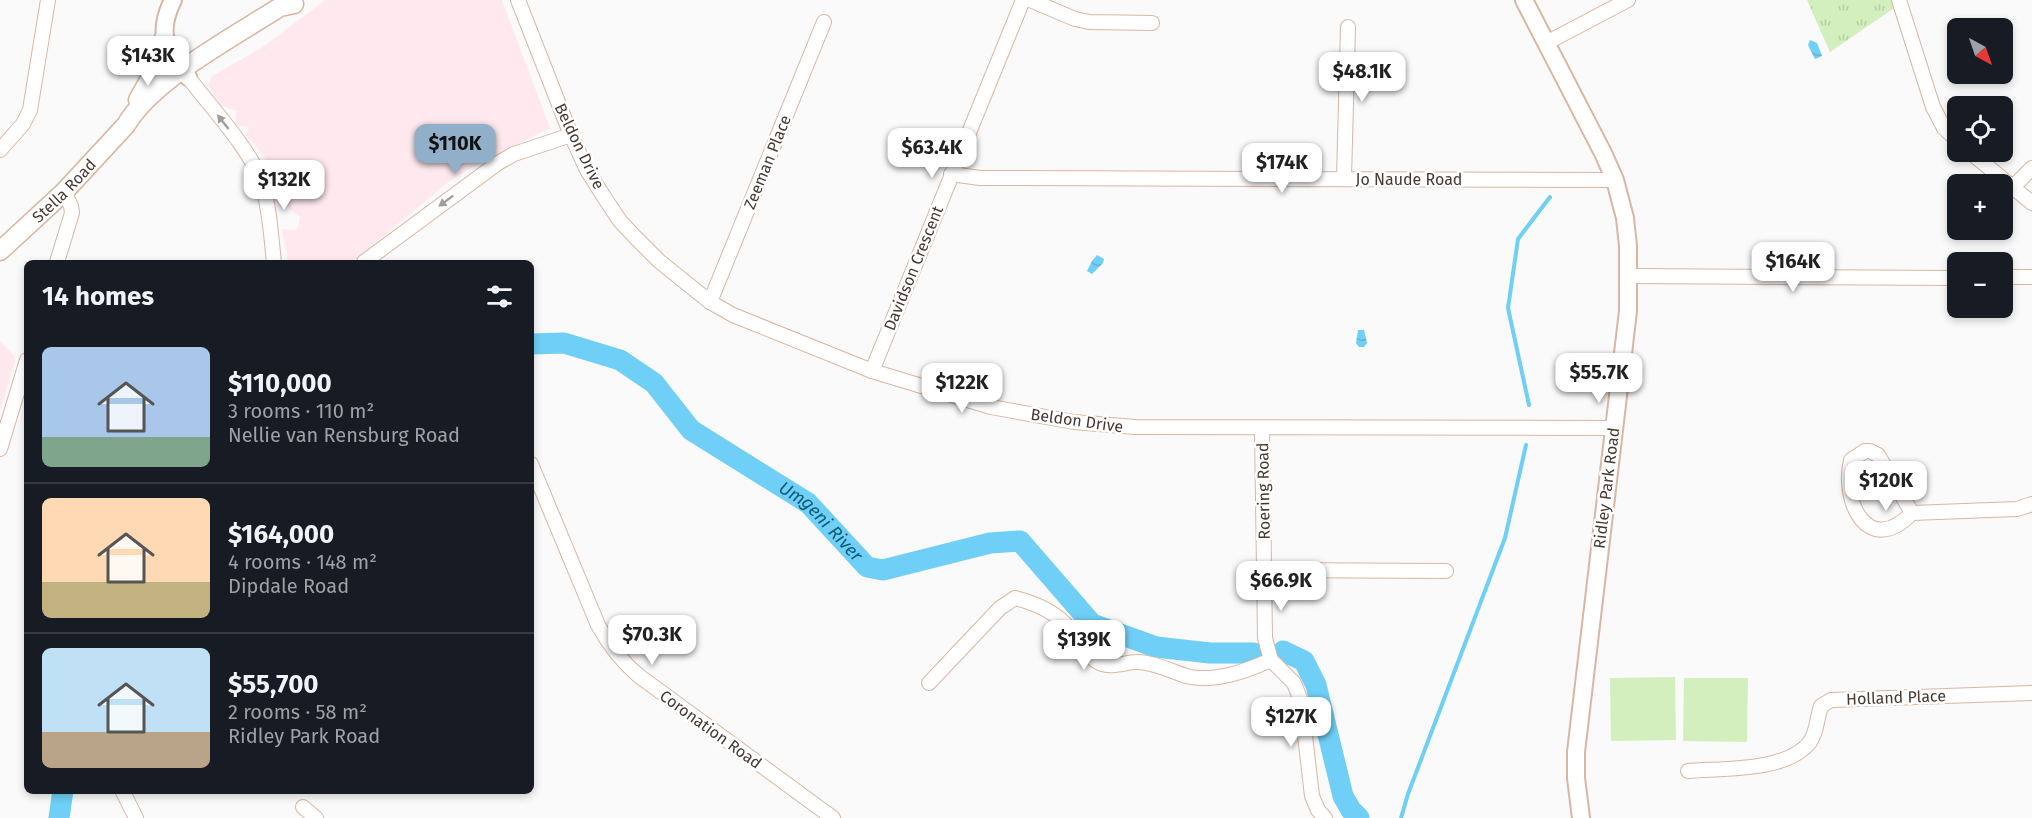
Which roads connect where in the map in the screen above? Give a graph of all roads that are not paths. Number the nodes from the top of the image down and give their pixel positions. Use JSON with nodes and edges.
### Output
{"nodes":[{"id":1,"x":48,"y":0,"type":"edge"},
{"id":2,"x":172,"y":0,"type":"edge"},
{"id":3,"x":518,"y":0,"type":"edge"},
{"id":4,"x":1023,"y":0,"type":"edge"},
{"id":5,"x":1030,"y":0,"type":"edge"},
{"id":6,"x":1524,"y":0,"type":"edge"},
{"id":7,"x":1628,"y":0,"type":"edge"},
{"id":8,"x":1899,"y":0,"type":"edge"},
{"id":9,"x":296,"y":2,"type":"edge"},
{"id":10,"x":824,"y":22,"type":"dead end"},
{"id":11,"x":1152,"y":23,"type":"dead end"},
{"id":12,"x":1348,"y":27,"type":"dead end"},
{"id":13,"x":164,"y":38,"type":"junction"},
{"id":14,"x":1546,"y":43,"type":"junction"},
{"id":15,"x":185,"y":73,"type":"junction"},
{"id":16,"x":128,"y":120,"type":"junction"},
{"id":17,"x":1947,"y":131,"type":"edge"},
{"id":18,"x":571,"y":135,"type":"junction"},
{"id":19,"x":0,"y":150,"type":"edge"},
{"id":20,"x":1982,"y":162,"type":"edge"},
{"id":21,"x":2032,"y":168,"type":"edge"},
{"id":22,"x":951,"y":174,"type":"junction"},
{"id":23,"x":1996,"y":174,"type":"edge"},
{"id":24,"x":1344,"y":178,"type":"junction"},
{"id":25,"x":1615,"y":180,"type":"junction"},
{"id":26,"x":2013,"y":188,"type":"joint"},
{"id":27,"x":64,"y":192,"type":"junction"},
{"id":28,"x":2032,"y":202,"type":"edge"},
{"id":29,"x":0,"y":251,"type":"edge"},
{"id":30,"x":58,"y":260,"type":"edge"},
{"id":31,"x":274,"y":260,"type":"edge"},
{"id":32,"x":367,"y":260,"type":"edge"},
{"id":33,"x":1629,"y":276,"type":"junction"},
{"id":34,"x":2013,"y":277,"type":"edge"},
{"id":35,"x":2032,"y":277,"type":"edge"},
{"id":36,"x":1947,"y":278,"type":"edge"},
{"id":37,"x":710,"y":302,"type":"junction"},
{"id":38,"x":24,"y":370,"type":"edge"},
{"id":39,"x":872,"y":371,"type":"junction"},
{"id":40,"x":1613,"y":428,"type":"junction"},
{"id":41,"x":1262,"y":429,"type":"junction"},
{"id":42,"x":0,"y":449,"type":"edge"},
{"id":43,"x":534,"y":471,"type":"edge"},
{"id":44,"x":2032,"y":504,"type":"edge"},
{"id":45,"x":1912,"y":513,"type":"junction"},
{"id":46,"x":1265,"y":570,"type":"junction"},
{"id":47,"x":1446,"y":571,"type":"dead end"},
{"id":48,"x":1271,"y":660,"type":"junction"},
{"id":49,"x":930,"y":683,"type":"dead end"},
{"id":50,"x":2032,"y":693,"type":"edge"},
{"id":51,"x":1688,"y":771,"type":"dead end"},
{"id":52,"x":124,"y":794,"type":"edge"},
{"id":53,"x":303,"y":807,"type":"dead end"},
{"id":54,"x":136,"y":818,"type":"edge"},
{"id":55,"x":316,"y":818,"type":"edge"},
{"id":56,"x":833,"y":818,"type":"edge"},
{"id":57,"x":1325,"y":818,"type":"edge"},
{"id":58,"x":1581,"y":818,"type":"edge"}],
"edges":[{"from":1,"to":19,"type":"street"},
{"from":2,"to":13,"type":"street"},
{"from":3,"to":18,"type":"street","name":"Beldon Drive"},
{"from":4,"to":22,"type":"street","name":"Davidson Crescent"},
{"from":5,"to":11,"type":"street"},
{"from":6,"to":14,"type":"street","name":"Ridley Park Road"},
{"from":7,"to":14,"type":"street"},
{"from":8,"to":17,"type":"street"},
{"from":9,"to":15,"type":"main road","name":"Stella Road"},
{"from":10,"to":37,"type":"street","name":"Zeeman Place"},
{"from":12,"to":24,"type":"street"},
{"from":13,"to":15,"type":"street"},
{"from":13,"to":16,"type":"main road"},
{"from":14,"to":25,"type":"street","name":"Ridley Park Road"},
{"from":15,"to":16,"type":"main road","name":"Stella Road"},
{"from":31,"to":15,"type":"street","one_way":true},
{"from":16,"to":27,"type":"main road","name":"Stella Road"},
{"from":18,"to":32,"type":"street","one_way":true},
{"from":18,"to":37,"type":"street","name":"Beldon Drive"},
{"from":20,"to":23,"type":"street"},
{"from":21,"to":26,"type":"street"},
{"from":22,"to":24,"type":"street","name":"Jo Naude Road"},
{"from":22,"to":39,"type":"street","name":"Davidson Crescent"},
{"from":24,"to":25,"type":"street","name":"Jo Naude Road"},
{"from":25,"to":33,"type":"street","name":"Ridley Park Road"},
{"from":26,"to":28,"type":"street"},
{"from":27,"to":29,"type":"main road","name":"Stella Road"},
{"from":27,"to":30,"type":"street"},
{"from":33,"to":36,"type":"street"},
{"from":33,"to":40,"type":"street","name":"Ridley Park Road"},
{"from":34,"to":35,"type":"street"},
{"from":37,"to":39,"type":"street","name":"Beldon Drive"},
{"from":38,"to":42,"type":"street"},
{"from":39,"to":41,"type":"street","name":"Beldon Drive"},
{"from":40,"to":41,"type":"street","name":"Beldon Drive"},
{"from":40,"to":58,"type":"street","name":"Ridley Park Road"},
{"from":41,"to":46,"type":"street","name":"Roering Road"},
{"from":43,"to":56,"type":"street","name":"Coronation Road"},
{"from":44,"to":45,"type":"street"},
{"from":45,"to":45,"type":"street"},
{"from":46,"to":47,"type":"street"},
{"from":46,"to":48,"type":"street","name":"Roering Road"},
{"from":48,"to":49,"type":"street"},
{"from":48,"to":57,"type":"street"},
{"from":50,"to":51,"type":"street","name":"Holland Place"},
{"from":52,"to":54,"type":"street"},
{"from":53,"to":55,"type":"street"}]}
